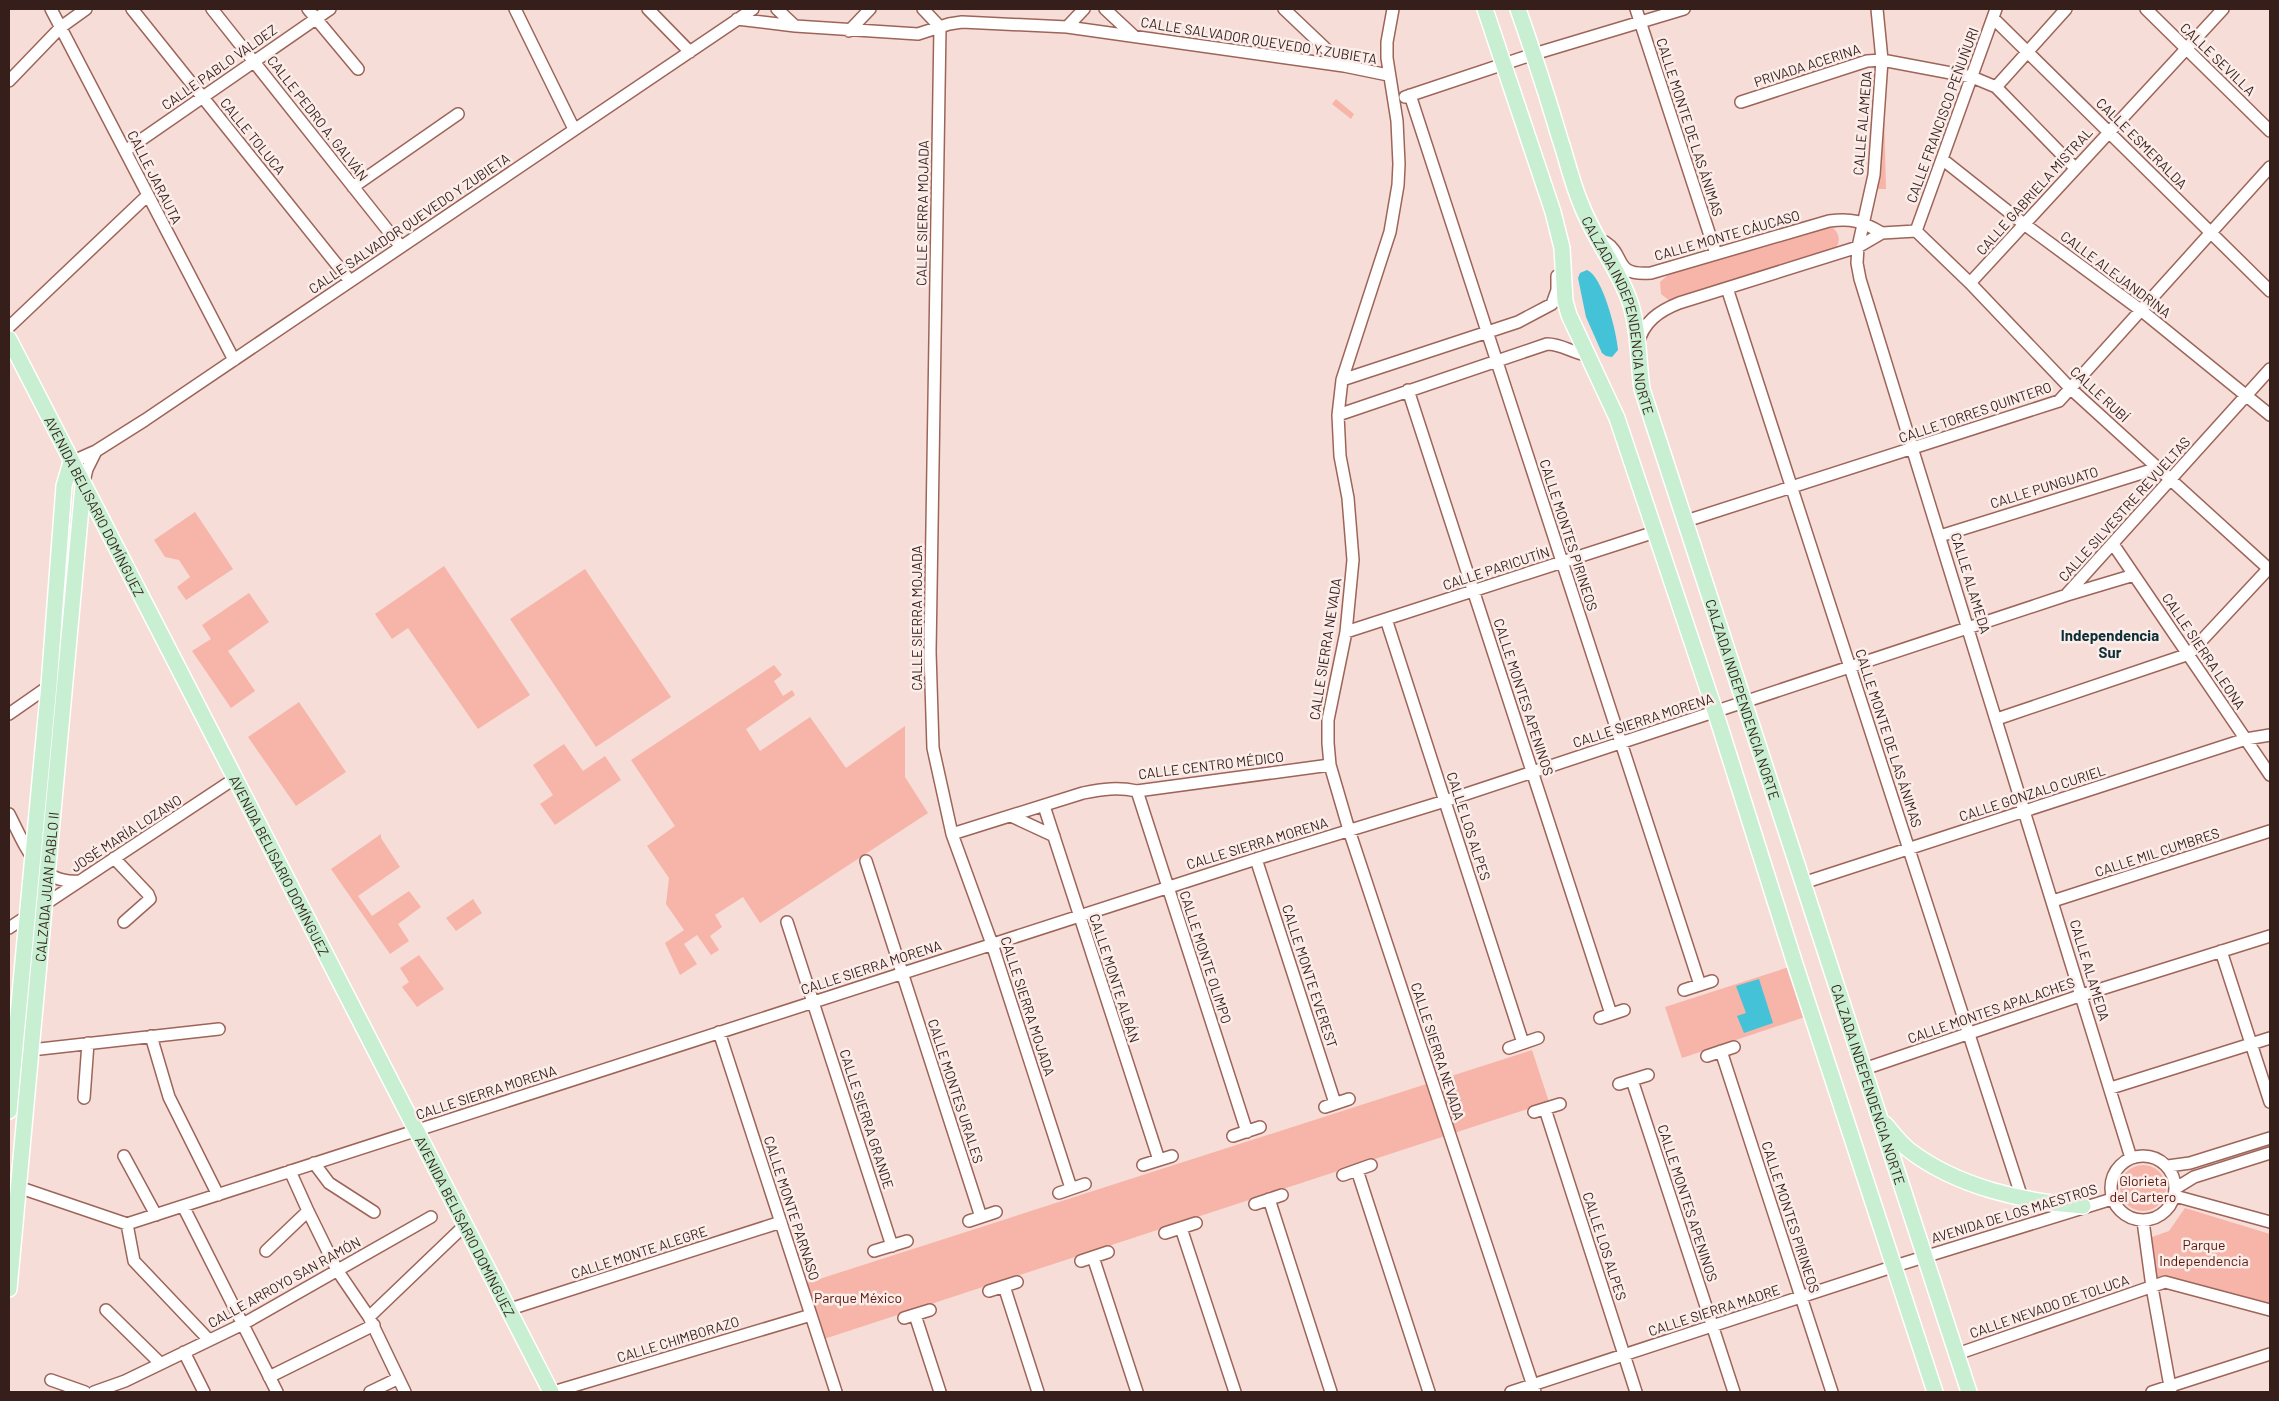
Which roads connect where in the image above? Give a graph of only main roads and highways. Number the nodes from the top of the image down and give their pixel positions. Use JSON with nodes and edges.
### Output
{"nodes":[{"id":1,"x":1485,"y":9,"type":"edge"},
{"id":2,"x":1518,"y":9,"type":"edge"},
{"id":3,"x":9,"y":339,"type":"edge"},
{"id":4,"x":71,"y":462,"type":"junction"},
{"id":5,"x":84,"y":486,"type":"junction"},
{"id":6,"x":9,"y":1111,"type":"edge"},
{"id":7,"x":1882,"y":1121,"type":"junction"},
{"id":8,"x":13,"y":1186,"type":"edge"},
{"id":9,"x":2083,"y":1206,"type":"road end"},
{"id":10,"x":9,"y":1289,"type":"edge"},
{"id":11,"x":552,"y":1392,"type":"edge"},
{"id":12,"x":1935,"y":1392,"type":"edge"},
{"id":13,"x":1969,"y":1392,"type":"edge"}],
"edges":[{"from":1,"to":12,"type":"main road"},
{"from":2,"to":7,"type":"main road","name":"CALZADA INDEPENDENCIA NORTE"},
{"from":3,"to":4,"type":"main road","name":"AVENIDA BELISARIO DOMÍNGUEZ"},
{"from":4,"to":5,"type":"main road","name":"AVENIDA BELISARIO DOMÍNGUEZ"},
{"from":4,"to":6,"type":"main road","name":"CALZADA JUAN PABLO II"},
{"from":5,"to":8,"type":"main road","name":"CALZADA JUAN PABLO II"},
{"from":5,"to":11,"type":"main road","name":"AVENIDA BELISARIO DOMÍNGUEZ"},
{"from":7,"to":9,"type":"main road"},
{"from":7,"to":13,"type":"main road","name":"CALZADA INDEPENDENCIA NORTE"},
{"from":8,"to":10,"type":"main road","name":"CALZADA JUAN PABLO II"}]}
